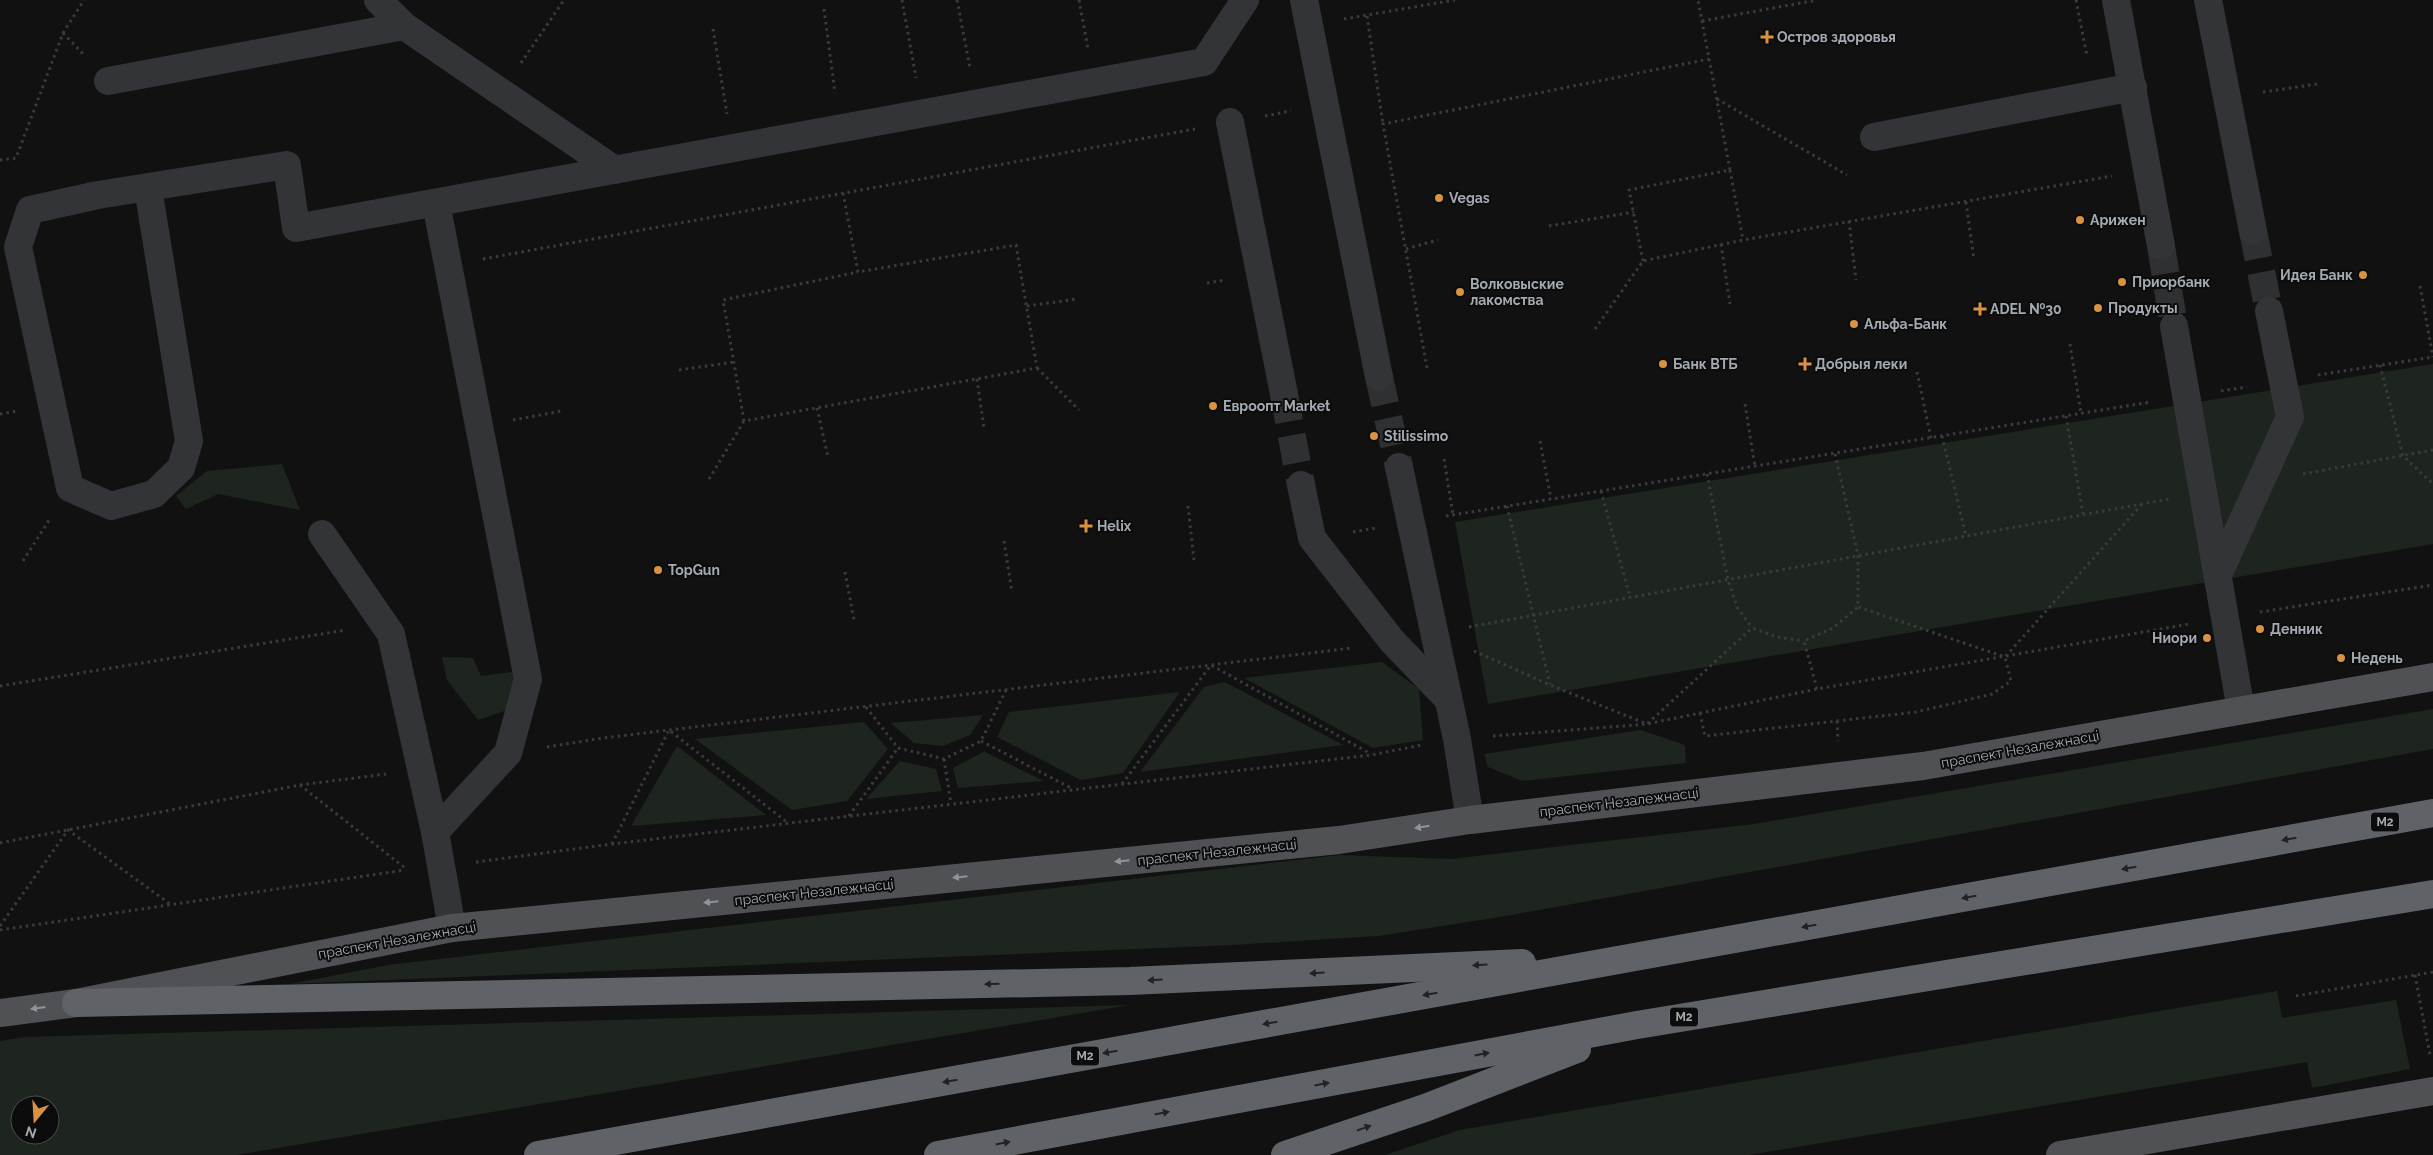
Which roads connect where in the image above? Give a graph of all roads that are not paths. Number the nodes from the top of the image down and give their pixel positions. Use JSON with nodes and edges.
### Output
{"nodes":[{"id":1,"x":378,"y":0,"type":"edge"},
{"id":2,"x":1245,"y":0,"type":"edge"},
{"id":3,"x":2116,"y":0,"type":"edge"},
{"id":4,"x":2208,"y":0,"type":"edge"},
{"id":5,"x":1306,"y":13,"type":"edge"},
{"id":6,"x":404,"y":26,"type":"junction"},
{"id":7,"x":108,"y":80,"type":"dead end"},
{"id":8,"x":2133,"y":87,"type":"junction"},
{"id":9,"x":1230,"y":122,"type":"road end"},
{"id":10,"x":1874,"y":137,"type":"dead end"},
{"id":11,"x":615,"y":170,"type":"junction"},
{"id":12,"x":148,"y":188,"type":"junction"},
{"id":13,"x":436,"y":203,"type":"junction"},
{"id":14,"x":2253,"y":231,"type":"tunnel mouth"},
{"id":15,"x":2161,"y":246,"type":"tunnel mouth"},
{"id":16,"x":2270,"y":311,"type":"tunnel mouth"},
{"id":17,"x":2174,"y":326,"type":"tunnel mouth"},
{"id":18,"x":1379,"y":377,"type":"tunnel mouth"},
{"id":19,"x":1284,"y":394,"type":"tunnel mouth"},
{"id":20,"x":1399,"y":467,"type":"tunnel mouth"},
{"id":21,"x":1301,"y":485,"type":"tunnel mouth"},
{"id":22,"x":322,"y":534,"type":"dead end"},
{"id":23,"x":2218,"y":574,"type":"junction"},
{"id":24,"x":2433,"y":677,"type":"edge"},
{"id":25,"x":1448,"y":699,"type":"junction"},
{"id":26,"x":2241,"y":710,"type":"junction"},
{"id":27,"x":2433,"y":813,"type":"edge"},
{"id":28,"x":1470,"y":820,"type":"junction"},
{"id":29,"x":435,"y":832,"type":"junction"},
{"id":30,"x":2433,"y":894,"type":"edge"},
{"id":31,"x":452,"y":928,"type":"junction"},
{"id":32,"x":1633,"y":958,"type":"junction"},
{"id":33,"x":76,"y":1004,"type":"junction"},
{"id":34,"x":0,"y":1013,"type":"edge"},
{"id":35,"x":1637,"y":1025,"type":"junction"},
{"id":36,"x":2433,"y":1091,"type":"edge"},
{"id":37,"x":538,"y":1155,"type":"edge"},
{"id":38,"x":938,"y":1155,"type":"edge"},
{"id":39,"x":1285,"y":1155,"type":"edge"},
{"id":40,"x":2060,"y":1155,"type":"edge"}],
"edges":[{"from":1,"to":6,"type":"lane"},
{"from":2,"to":11,"type":"lane"},
{"from":3,"to":8,"type":"lane"},
{"from":4,"to":14,"type":"lane"},
{"from":5,"to":18,"type":"lane"},
{"from":6,"to":7,"type":"lane"},
{"from":6,"to":11,"type":"lane"},
{"from":8,"to":10,"type":"lane"},
{"from":8,"to":15,"type":"lane"},
{"from":9,"to":19,"type":"lane"},
{"from":11,"to":13,"type":"lane"},
{"from":12,"to":12,"type":"lane"},
{"from":12,"to":13,"type":"lane"},
{"from":13,"to":29,"type":"lane"},
{"from":16,"to":23,"type":"lane"},
{"from":17,"to":23,"type":"lane"},
{"from":20,"to":25,"type":"lane"},
{"from":21,"to":25,"type":"lane"},
{"from":22,"to":29,"type":"lane"},
{"from":23,"to":26,"type":"lane"},
{"from":24,"to":26,"type":"main road","name":"праспект Незалежнасці"},
{"from":25,"to":28,"type":"lane"},
{"from":26,"to":28,"type":"main road","name":"праспект Незалежнасці"},
{"from":27,"to":32,"type":"highway","number":"М2","one_way":true},
{"from":28,"to":31,"type":"main road","name":"праспект Незалежнасці","one_way":true},
{"from":29,"to":31,"type":"lane"},
{"from":30,"to":35,"type":"highway","number":"М2"},
{"from":31,"to":33,"type":"main road","name":"праспект Незалежнасці"},
{"from":32,"to":33,"type":"highway","one_way":true},
{"from":32,"to":37,"type":"highway","number":"М2","one_way":true},
{"from":33,"to":34,"type":"main road","name":"праспект Незалежнасці","one_way":true},
{"from":38,"to":35,"type":"highway","number":"М2","one_way":true},
{"from":39,"to":35,"type":"highway","one_way":true},
{"from":36,"to":40,"type":"main road"}]}
